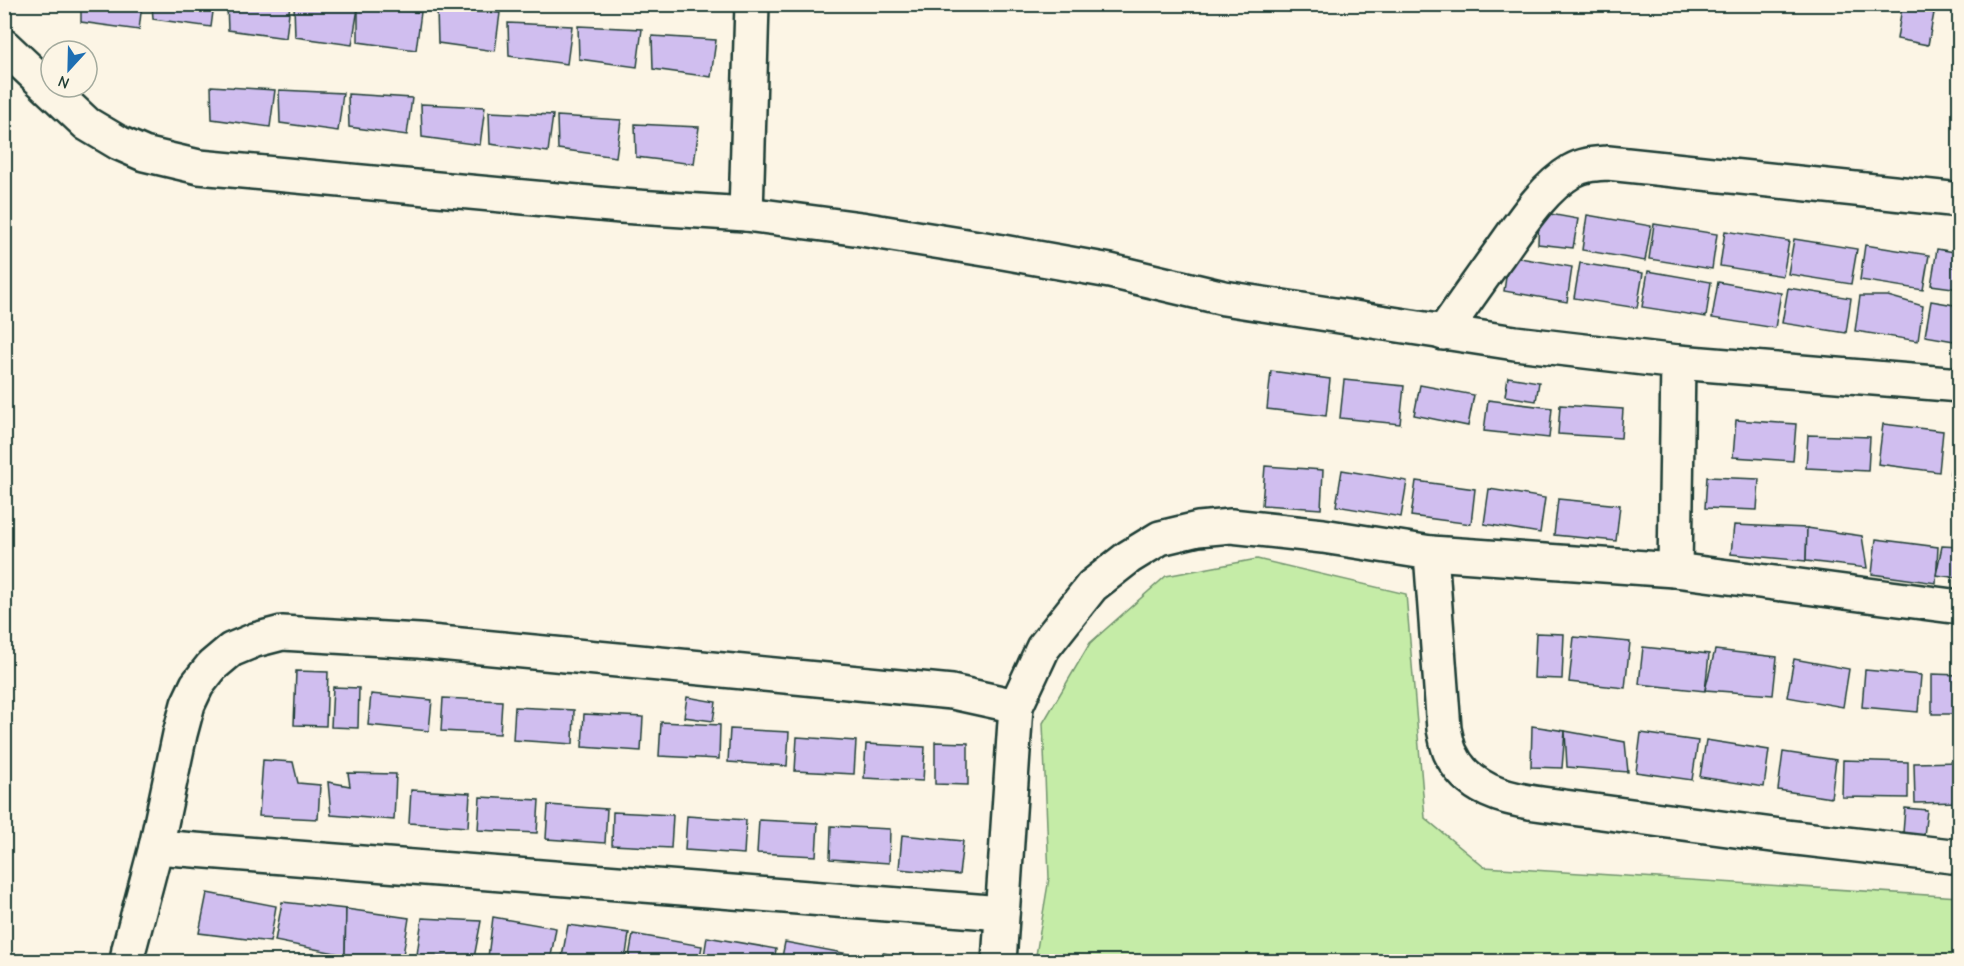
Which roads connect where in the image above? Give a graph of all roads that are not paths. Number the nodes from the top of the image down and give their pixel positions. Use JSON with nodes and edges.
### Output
{"nodes":[{"id":1,"x":752,"y":4,"type":"edge"},
{"id":2,"x":4,"y":46,"type":"edge"},
{"id":3,"x":1959,"y":200,"type":"edge"},
{"id":4,"x":746,"y":214,"type":"junction"},
{"id":5,"x":1443,"y":333,"type":"junction"},
{"id":6,"x":1678,"y":362,"type":"junction"},
{"id":7,"x":1959,"y":386,"type":"edge"},
{"id":8,"x":1431,"y":553,"type":"junction"},
{"id":9,"x":1675,"y":570,"type":"junction"},
{"id":10,"x":1959,"y":607,"type":"edge"},
{"id":11,"x":1016,"y":706,"type":"junction"},
{"id":12,"x":156,"y":847,"type":"junction"},
{"id":13,"x":1959,"y":857,"type":"edge"},
{"id":14,"x":1002,"y":913,"type":"junction"},
{"id":15,"x":127,"y":962,"type":"edge"},
{"id":16,"x":999,"y":962,"type":"edge"}],
"edges":[{"from":1,"to":4,"type":"street"},
{"from":2,"to":4,"type":"street"},
{"from":3,"to":5,"type":"street"},
{"from":4,"to":5,"type":"street"},
{"from":5,"to":6,"type":"street"},
{"from":6,"to":7,"type":"street"},
{"from":6,"to":9,"type":"street"},
{"from":8,"to":9,"type":"street"},
{"from":8,"to":11,"type":"street"},
{"from":8,"to":13,"type":"street"},
{"from":9,"to":10,"type":"street"},
{"from":11,"to":12,"type":"street"},
{"from":11,"to":14,"type":"street"},
{"from":12,"to":14,"type":"street"},
{"from":12,"to":15,"type":"street"},
{"from":14,"to":16,"type":"street"}]}
